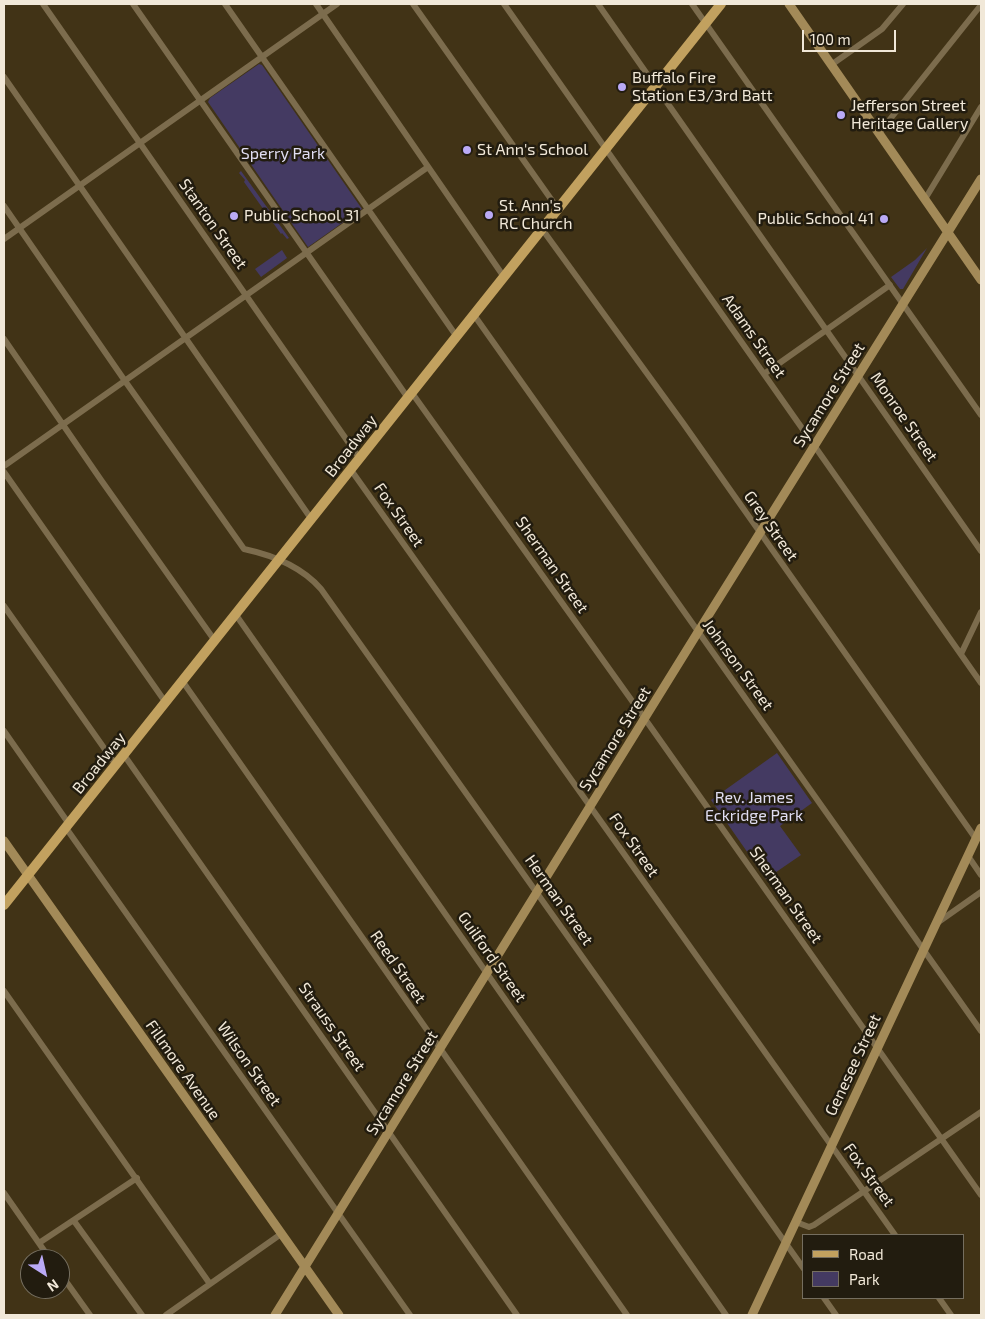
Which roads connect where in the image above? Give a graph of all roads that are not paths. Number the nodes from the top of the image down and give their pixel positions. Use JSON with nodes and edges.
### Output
{"nodes":[{"id":1,"x":43,"y":4,"type":"edge"},
{"id":2,"x":133,"y":4,"type":"edge"},
{"id":3,"x":225,"y":4,"type":"edge"},
{"id":4,"x":316,"y":4,"type":"edge"},
{"id":5,"x":337,"y":4,"type":"edge"},
{"id":6,"x":413,"y":4,"type":"edge"},
{"id":7,"x":504,"y":4,"type":"edge"},
{"id":8,"x":598,"y":4,"type":"edge"},
{"id":9,"x":692,"y":4,"type":"edge"},
{"id":10,"x":721,"y":4,"type":"edge"},
{"id":11,"x":789,"y":4,"type":"edge"},
{"id":12,"x":903,"y":4,"type":"edge"},
{"id":13,"x":981,"y":5,"type":"edge"},
{"id":14,"x":323,"y":14,"type":"junction"},
{"id":15,"x":705,"y":23,"type":"junction"},
{"id":16,"x":262,"y":57,"type":"junction"},
{"id":17,"x":831,"y":64,"type":"junction"},
{"id":18,"x":4,"y":77,"type":"edge"},
{"id":19,"x":656,"y":86,"type":"junction"},
{"id":20,"x":200,"y":100,"type":"junction"},
{"id":21,"x":981,"y":107,"type":"edge"},
{"id":22,"x":879,"y":133,"type":"junction"},
{"id":23,"x":140,"y":143,"type":"junction"},
{"id":24,"x":606,"y":148,"type":"junction"},
{"id":25,"x":428,"y":167,"type":"junction"},
{"id":26,"x":981,"y":179,"type":"edge"},
{"id":27,"x":80,"y":186,"type":"junction"},
{"id":28,"x":925,"y":198,"type":"junction"},
{"id":29,"x":4,"y":206,"type":"edge"},
{"id":30,"x":368,"y":209,"type":"junction"},
{"id":31,"x":558,"y":209,"type":"junction"},
{"id":32,"x":20,"y":228,"type":"junction"},
{"id":33,"x":542,"y":229,"type":"junction"},
{"id":34,"x":948,"y":232,"type":"junction"},
{"id":35,"x":4,"y":239,"type":"edge"},
{"id":36,"x":306,"y":253,"type":"junction"},
{"id":37,"x":504,"y":277,"type":"junction"},
{"id":38,"x":981,"y":280,"type":"edge"},
{"id":39,"x":890,"y":285,"type":"junction"},
{"id":40,"x":246,"y":296,"type":"junction"},
{"id":41,"x":903,"y":304,"type":"junction"},
{"id":42,"x":474,"y":315,"type":"junction"},
{"id":43,"x":826,"y":330,"type":"junction"},
{"id":44,"x":457,"y":337,"type":"junction"},
{"id":45,"x":186,"y":338,"type":"junction"},
{"id":46,"x":4,"y":339,"type":"edge"},
{"id":47,"x":764,"y":374,"type":"junction"},
{"id":48,"x":859,"y":376,"type":"junction"},
{"id":49,"x":125,"y":381,"type":"junction"},
{"id":50,"x":410,"y":396,"type":"junction"},
{"id":51,"x":981,"y":415,"type":"edge"},
{"id":52,"x":62,"y":425,"type":"junction"},
{"id":53,"x":815,"y":447,"type":"junction"},
{"id":54,"x":360,"y":459,"type":"junction"},
{"id":55,"x":4,"y":466,"type":"edge"},
{"id":56,"x":351,"y":470,"type":"junction"},
{"id":57,"x":4,"y":472,"type":"edge"},
{"id":58,"x":312,"y":520,"type":"junction"},
{"id":59,"x":760,"y":534,"type":"junction"},
{"id":60,"x":981,"y":551,"type":"edge"},
{"id":61,"x":280,"y":560,"type":"junction"},
{"id":62,"x":4,"y":606,"type":"edge"},
{"id":63,"x":981,"y":612,"type":"edge"},
{"id":64,"x":236,"y":615,"type":"junction"},
{"id":65,"x":698,"y":632,"type":"junction"},
{"id":66,"x":215,"y":641,"type":"junction"},
{"id":67,"x":961,"y":654,"type":"junction"},
{"id":68,"x":182,"y":682,"type":"junction"},
{"id":69,"x":981,"y":683,"type":"edge"},
{"id":70,"x":166,"y":703,"type":"junction"},
{"id":71,"x":645,"y":718,"type":"junction"},
{"id":72,"x":4,"y":730,"type":"edge"},
{"id":73,"x":124,"y":755,"type":"junction"},
{"id":74,"x":116,"y":765,"type":"junction"},
{"id":75,"x":590,"y":807,"type":"junction"},
{"id":76,"x":68,"y":826,"type":"junction"},
{"id":77,"x":981,"y":828,"type":"edge"},
{"id":78,"x":976,"y":839,"type":"junction"},
{"id":79,"x":4,"y":841,"type":"edge"},
{"id":80,"x":968,"y":856,"type":"junction"},
{"id":81,"x":28,"y":875,"type":"junction"},
{"id":82,"x":981,"y":875,"type":"edge"},
{"id":83,"x":981,"y":892,"type":"edge"},
{"id":84,"x":537,"y":894,"type":"junction"},
{"id":85,"x":4,"y":905,"type":"edge"},
{"id":86,"x":936,"y":923,"type":"junction"},
{"id":87,"x":924,"y":950,"type":"junction"},
{"id":88,"x":488,"y":974,"type":"junction"},
{"id":89,"x":4,"y":991,"type":"edge"},
{"id":90,"x":981,"y":1031,"type":"edge"},
{"id":91,"x":878,"y":1048,"type":"junction"},
{"id":92,"x":440,"y":1050,"type":"junction"},
{"id":93,"x":981,"y":1112,"type":"edge"},
{"id":94,"x":389,"y":1133,"type":"junction"},
{"id":95,"x":942,"y":1139,"type":"junction"},
{"id":96,"x":832,"y":1147,"type":"junction"},
{"id":97,"x":136,"y":1178,"type":"junction"},
{"id":98,"x":864,"y":1192,"type":"junction"},
{"id":99,"x":4,"y":1193,"type":"edge"},
{"id":100,"x":981,"y":1194,"type":"edge"},
{"id":101,"x":338,"y":1214,"type":"junction"},
{"id":102,"x":74,"y":1221,"type":"junction"},
{"id":103,"x":796,"y":1222,"type":"junction"},
{"id":104,"x":281,"y":1234,"type":"junction"},
{"id":105,"x":894,"y":1234,"type":"edge"},
{"id":106,"x":39,"y":1243,"type":"junction"},
{"id":107,"x":785,"y":1244,"type":"junction"},
{"id":108,"x":43,"y":1249,"type":"edge"},
{"id":109,"x":802,"y":1266,"type":"edge"},
{"id":110,"x":305,"y":1267,"type":"junction"},
{"id":111,"x":210,"y":1284,"type":"junction"},
{"id":112,"x":70,"y":1287,"type":"edge"},
{"id":113,"x":825,"y":1299,"type":"edge"},
{"id":114,"x":940,"y":1299,"type":"edge"},
{"id":115,"x":90,"y":1315,"type":"edge"},
{"id":116,"x":142,"y":1315,"type":"edge"},
{"id":117,"x":166,"y":1315,"type":"edge"},
{"id":118,"x":275,"y":1315,"type":"edge"},
{"id":119,"x":338,"y":1315,"type":"edge"},
{"id":120,"x":410,"y":1315,"type":"edge"},
{"id":121,"x":517,"y":1315,"type":"edge"},
{"id":122,"x":627,"y":1315,"type":"edge"},
{"id":123,"x":726,"y":1315,"type":"edge"},
{"id":124,"x":752,"y":1315,"type":"edge"},
{"id":125,"x":836,"y":1315,"type":"edge"},
{"id":126,"x":951,"y":1315,"type":"edge"}],
"edges":[{"from":1,"to":23,"type":"street","name":"Stanton Street"},
{"from":2,"to":20,"type":"street","name":"Sherman Street"},
{"from":3,"to":16,"type":"street"},
{"from":4,"to":14,"type":"street"},
{"from":5,"to":14,"type":"street"},
{"from":6,"to":31,"type":"street"},
{"from":7,"to":24,"type":"street","name":"Adams Street"},
{"from":8,"to":19,"type":"street","name":"Monroe Street"},
{"from":9,"to":15,"type":"street"},
{"from":10,"to":15,"type":"main road","name":"Broadway"},
{"from":11,"to":17,"type":"street"},
{"from":12,"to":17,"type":"street"},
{"from":13,"to":22,"type":"street"},
{"from":14,"to":16,"type":"street"},
{"from":14,"to":25,"type":"street"},
{"from":15,"to":19,"type":"main road","name":"Broadway"},
{"from":15,"to":39,"type":"street"},
{"from":16,"to":20,"type":"street"},
{"from":16,"to":30,"type":"street"},
{"from":17,"to":22,"type":"street"},
{"from":18,"to":27,"type":"street"},
{"from":19,"to":24,"type":"main road","name":"Broadway"},
{"from":19,"to":43,"type":"street","name":"Monroe Street"},
{"from":20,"to":23,"type":"street"},
{"from":20,"to":36,"type":"street","name":"Sherman Street"},
{"from":21,"to":28,"type":"street"},
{"from":22,"to":28,"type":"street"},
{"from":23,"to":27,"type":"street"},
{"from":23,"to":40,"type":"street","name":"Stanton Street"},
{"from":24,"to":31,"type":"main road","name":"Broadway"},
{"from":24,"to":47,"type":"street","name":"Adams Street"},
{"from":25,"to":30,"type":"street"},
{"from":25,"to":37,"type":"street"},
{"from":26,"to":34,"type":"street","name":"Sycamore Street"},
{"from":27,"to":32,"type":"street"},
{"from":27,"to":45,"type":"street"},
{"from":28,"to":34,"type":"street"},
{"from":29,"to":32,"type":"street","name":"Herman Street"},
{"from":30,"to":36,"type":"street"},
{"from":30,"to":44,"type":"street"},
{"from":31,"to":33,"type":"main road","name":"Broadway"},
{"from":32,"to":35,"type":"street"},
{"from":32,"to":49,"type":"street","name":"Herman Street"},
{"from":33,"to":37,"type":"main road","name":"Broadway"},
{"from":33,"to":59,"type":"street","name":"Grey Street"},
{"from":34,"to":38,"type":"street"},
{"from":34,"to":41,"type":"street","name":"Sycamore Street"},
{"from":36,"to":40,"type":"street"},
{"from":36,"to":50,"type":"street","name":"Sherman Street"},
{"from":37,"to":42,"type":"main road","name":"Broadway"},
{"from":39,"to":41,"type":"street"},
{"from":39,"to":43,"type":"street"},
{"from":40,"to":45,"type":"street"},
{"from":40,"to":54,"type":"street","name":"Stanton Street"},
{"from":41,"to":48,"type":"street","name":"Sycamore Street"},
{"from":41,"to":51,"type":"street"},
{"from":42,"to":44,"type":"main road","name":"Broadway"},
{"from":42,"to":65,"type":"street","name":"Johnson Street"},
{"from":43,"to":47,"type":"street"},
{"from":43,"to":48,"type":"street","name":"Monroe Street"},
{"from":44,"to":50,"type":"main road","name":"Broadway"},
{"from":45,"to":49,"type":"street"},
{"from":45,"to":58,"type":"street"},
{"from":46,"to":52,"type":"street"},
{"from":47,"to":53,"type":"street","name":"Adams Street"},
{"from":48,"to":53,"type":"street","name":"Sycamore Street"},
{"from":48,"to":60,"type":"street","name":"Monroe Street"},
{"from":49,"to":52,"type":"street"},
{"from":49,"to":61,"type":"street","name":"Herman Street"},
{"from":50,"to":54,"type":"main road","name":"Broadway"},
{"from":50,"to":71,"type":"street","name":"Sherman Street"},
{"from":52,"to":55,"type":"street"},
{"from":52,"to":66,"type":"street"},
{"from":53,"to":59,"type":"street","name":"Sycamore Street"},
{"from":53,"to":67,"type":"street","name":"Adams Street"},
{"from":54,"to":56,"type":"main road","name":"Broadway"},
{"from":56,"to":58,"type":"main road","name":"Broadway"},
{"from":56,"to":75,"type":"street","name":"Fox Street"},
{"from":57,"to":70,"type":"street"},
{"from":58,"to":61,"type":"main road","name":"Broadway"},
{"from":59,"to":65,"type":"street","name":"Sycamore Street"},
{"from":59,"to":78,"type":"street","name":"Grey Street"},
{"from":61,"to":64,"type":"main road","name":"Broadway"},
{"from":61,"to":84,"type":"street","name":"Herman Street"},
{"from":62,"to":74,"type":"street"},
{"from":63,"to":67,"type":"street"},
{"from":64,"to":66,"type":"main road","name":"Broadway"},
{"from":64,"to":88,"type":"street","name":"Guilford Street"},
{"from":65,"to":71,"type":"street","name":"Sycamore Street"},
{"from":65,"to":87,"type":"street","name":"Johnson Street"},
{"from":66,"to":68,"type":"main road","name":"Broadway"},
{"from":67,"to":69,"type":"street","name":"Adams Street"},
{"from":68,"to":70,"type":"main road","name":"Broadway"},
{"from":68,"to":92,"type":"street","name":"Reed Street"},
{"from":70,"to":73,"type":"main road","name":"Broadway"},
{"from":71,"to":75,"type":"street","name":"Sycamore Street"},
{"from":71,"to":91,"type":"street","name":"Sherman Street"},
{"from":72,"to":76,"type":"street","name":"Wilson Street"},
{"from":73,"to":74,"type":"main road","name":"Broadway"},
{"from":73,"to":94,"type":"street","name":"Strauss Street"},
{"from":74,"to":76,"type":"main road","name":"Broadway"},
{"from":75,"to":84,"type":"street","name":"Sycamore Street"},
{"from":75,"to":96,"type":"street","name":"Fox Street"},
{"from":76,"to":81,"type":"main road","name":"Broadway"},
{"from":76,"to":101,"type":"street","name":"Wilson Street"},
{"from":77,"to":78,"type":"street","name":"Genesee Street"},
{"from":78,"to":80,"type":"street","name":"Genesee Street"},
{"from":79,"to":81,"type":"street","name":"Fillmore Avenue"},
{"from":80,"to":82,"type":"street"},
{"from":80,"to":86,"type":"street","name":"Genesee Street"},
{"from":81,"to":85,"type":"main road","name":"Broadway"},
{"from":81,"to":104,"type":"street","name":"Fillmore Avenue"},
{"from":83,"to":86,"type":"street"},
{"from":84,"to":88,"type":"street","name":"Sycamore Street"},
{"from":84,"to":107,"type":"street","name":"Herman Street"},
{"from":86,"to":87,"type":"street","name":"Genesee Street"},
{"from":87,"to":90,"type":"street","name":"Johnson Street"},
{"from":87,"to":91,"type":"street","name":"Genesee Street"},
{"from":88,"to":92,"type":"street","name":"Sycamore Street"},
{"from":88,"to":123,"type":"street","name":"Guilford Street"},
{"from":89,"to":97,"type":"street"},
{"from":91,"to":95,"type":"street","name":"Sherman Street"},
{"from":91,"to":96,"type":"street","name":"Genesee Street"},
{"from":92,"to":94,"type":"street","name":"Sycamore Street"},
{"from":92,"to":122,"type":"street","name":"Reed Street"},
{"from":93,"to":95,"type":"street"},
{"from":94,"to":101,"type":"street","name":"Sycamore Street"},
{"from":94,"to":121,"type":"street","name":"Strauss Street"},
{"from":95,"to":98,"type":"street"},
{"from":95,"to":100,"type":"street","name":"Sherman Street"},
{"from":96,"to":98,"type":"street","name":"Fox Street"},
{"from":96,"to":103,"type":"street","name":"Genesee Street"},
{"from":97,"to":102,"type":"street"},
{"from":97,"to":111,"type":"street"},
{"from":98,"to":103,"type":"street"},
{"from":98,"to":105,"type":"street","name":"Fox Street"},
{"from":99,"to":106,"type":"street"},
{"from":101,"to":110,"type":"street","name":"Sycamore Street"},
{"from":101,"to":120,"type":"street","name":"Wilson Street"},
{"from":102,"to":106,"type":"street"},
{"from":102,"to":116,"type":"street"},
{"from":103,"to":107,"type":"street","name":"Genesee Street"},
{"from":104,"to":110,"type":"street","name":"Fillmore Avenue"},
{"from":104,"to":111,"type":"street"},
{"from":106,"to":108,"type":"street"},
{"from":107,"to":109,"type":"street","name":"Herman Street"},
{"from":107,"to":124,"type":"street","name":"Genesee Street"},
{"from":110,"to":118,"type":"street","name":"Sycamore Street"},
{"from":110,"to":119,"type":"street","name":"Fillmore Avenue"},
{"from":111,"to":117,"type":"street"},
{"from":112,"to":115,"type":"street"},
{"from":113,"to":125,"type":"street"},
{"from":114,"to":126,"type":"street"}]}
